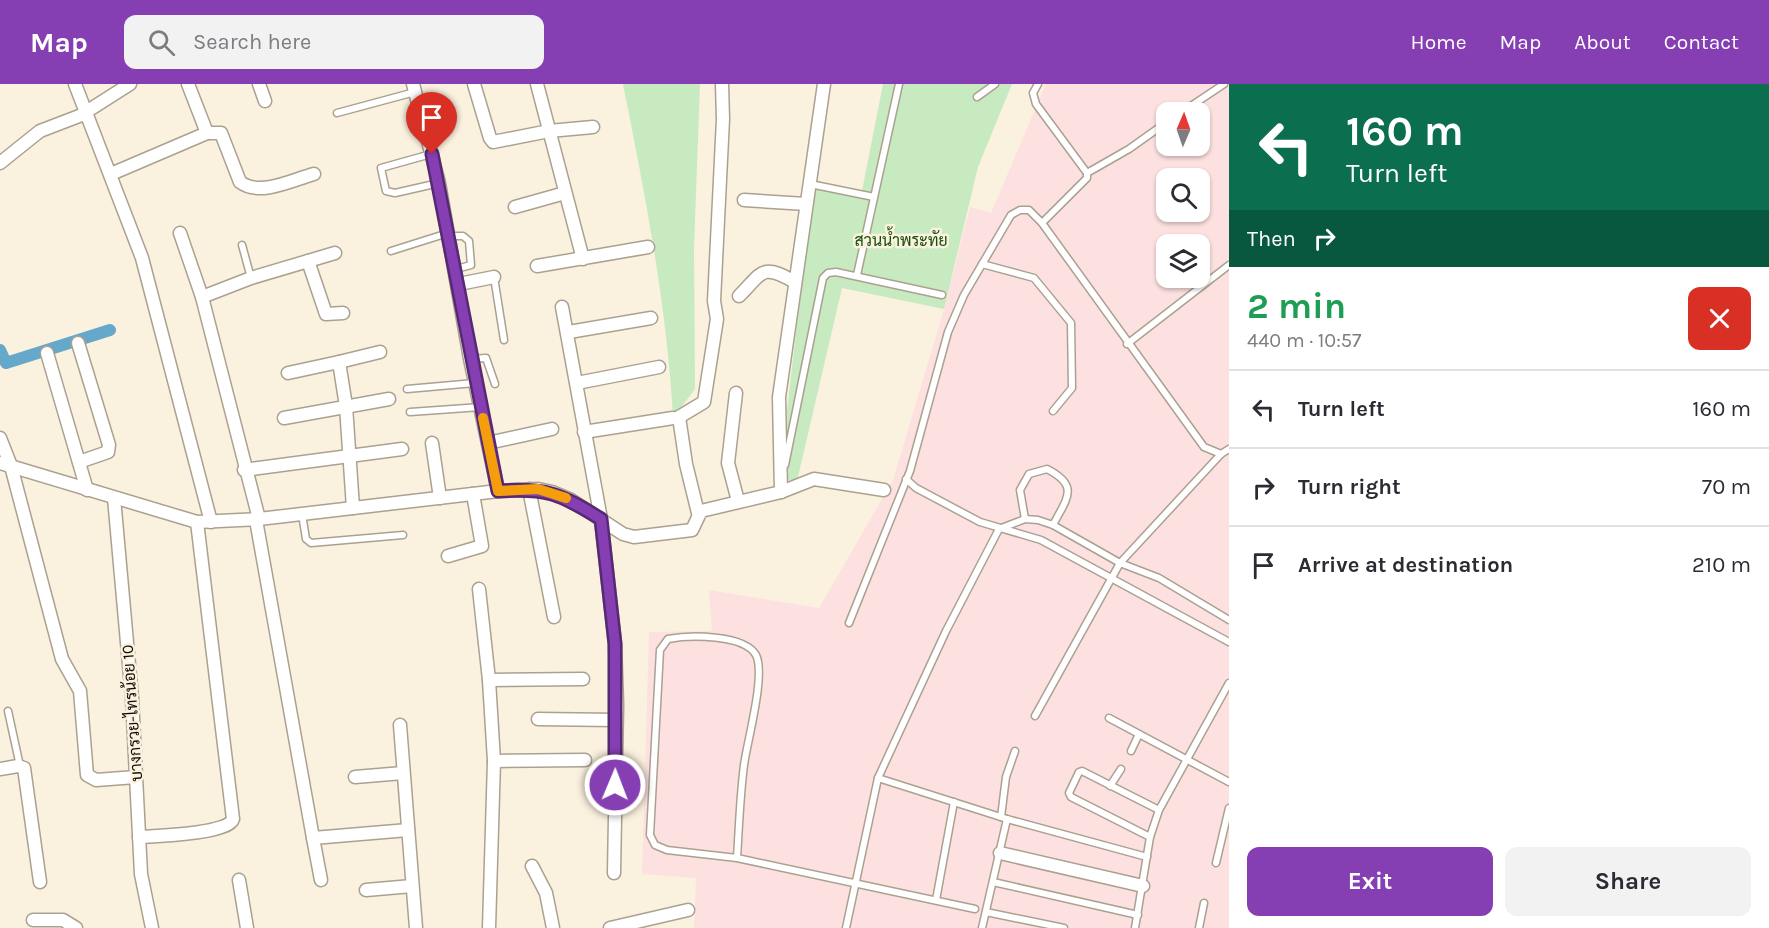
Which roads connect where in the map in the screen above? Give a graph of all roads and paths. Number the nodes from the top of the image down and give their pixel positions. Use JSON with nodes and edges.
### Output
{"nodes":[{"id":1,"x":75,"y":84,"type":"edge"},
{"id":2,"x":130,"y":84,"type":"edge"},
{"id":3,"x":188,"y":84,"type":"edge"},
{"id":4,"x":259,"y":84,"type":"edge"},
{"id":5,"x":474,"y":84,"type":"edge"},
{"id":6,"x":537,"y":84,"type":"edge"},
{"id":7,"x":722,"y":84,"type":"edge"},
{"id":8,"x":825,"y":84,"type":"edge"},
{"id":9,"x":899,"y":84,"type":"edge"},
{"id":10,"x":995,"y":84,"type":"edge"},
{"id":11,"x":1038,"y":84,"type":"edge"},
{"id":12,"x":1224,"y":84,"type":"edge"},
{"id":13,"x":414,"y":88,"type":"edge"},
{"id":14,"x":977,"y":97,"type":"dead end"},
{"id":15,"x":265,"y":101,"type":"dead end"},
{"id":16,"x":1197,"y":102,"type":"edge"},
{"id":17,"x":87,"y":112,"type":"junction"},
{"id":18,"x":337,"y":113,"type":"dead end"},
{"id":19,"x":593,"y":127,"type":"dead end"},
{"id":20,"x":1156,"y":130,"type":"edge"},
{"id":21,"x":549,"y":131,"type":"junction"},
{"id":22,"x":207,"y":133,"type":"junction"},
{"id":23,"x":432,"y":154,"type":"junction"},
{"id":24,"x":0,"y":163,"type":"edge"},
{"id":25,"x":1087,"y":173,"type":"junction"},
{"id":26,"x":111,"y":174,"type":"junction"},
{"id":27,"x":314,"y":174,"type":"dead end"},
{"id":28,"x":440,"y":183,"type":"junction"},
{"id":29,"x":809,"y":184,"type":"junction"},
{"id":30,"x":565,"y":193,"type":"junction"},
{"id":31,"x":874,"y":197,"type":"junction"},
{"id":32,"x":744,"y":200,"type":"dead end"},
{"id":33,"x":806,"y":204,"type":"junction"},
{"id":34,"x":515,"y":207,"type":"dead end"},
{"id":35,"x":1042,"y":223,"type":"junction"},
{"id":36,"x":180,"y":233,"type":"dead end"},
{"id":37,"x":450,"y":235,"type":"junction"},
{"id":38,"x":242,"y":245,"type":"dead end"},
{"id":39,"x":648,"y":247,"type":"dead end"},
{"id":40,"x":391,"y":251,"type":"dead end"},
{"id":41,"x":335,"y":253,"type":"dead end"},
{"id":42,"x":583,"y":259,"type":"junction"},
{"id":43,"x":308,"y":261,"type":"junction"},
{"id":44,"x":982,"y":264,"type":"junction"},
{"id":45,"x":1229,"y":265,"type":"edge"},
{"id":46,"x":537,"y":266,"type":"dead end"},
{"id":47,"x":456,"y":269,"type":"junction"},
{"id":48,"x":857,"y":275,"type":"junction"},
{"id":49,"x":494,"y":277,"type":"joint"},
{"id":50,"x":252,"y":278,"type":"junction"},
{"id":51,"x":795,"y":282,"type":"junction"},
{"id":52,"x":459,"y":284,"type":"junction"},
{"id":53,"x":942,"y":295,"type":"dead end"},
{"id":54,"x":738,"y":296,"type":"dead end"},
{"id":55,"x":202,"y":297,"type":"junction"},
{"id":56,"x":562,"y":307,"type":"dead end"},
{"id":57,"x":343,"y":313,"type":"dead end"},
{"id":58,"x":651,"y":318,"type":"dead end"},
{"id":59,"x":569,"y":332,"type":"junction"},
{"id":60,"x":504,"y":340,"type":"dead end"},
{"id":61,"x":78,"y":343,"type":"dead end"},
{"id":62,"x":1127,"y":344,"type":"junction"},
{"id":63,"x":380,"y":352,"type":"dead end"},
{"id":64,"x":46,"y":353,"type":"dead end"},
{"id":65,"x":470,"y":359,"type":"junction"},
{"id":66,"x":339,"y":362,"type":"junction"},
{"id":67,"x":659,"y":367,"type":"dead end"},
{"id":68,"x":288,"y":373,"type":"dead end"},
{"id":69,"x":475,"y":383,"type":"junction"},
{"id":70,"x":577,"y":383,"type":"junction"},
{"id":71,"x":495,"y":384,"type":"dead end"},
{"id":72,"x":407,"y":389,"type":"dead end"},
{"id":73,"x":736,"y":393,"type":"dead end"},
{"id":74,"x":389,"y":399,"type":"dead end"},
{"id":75,"x":346,"y":406,"type":"junction"},
{"id":76,"x":481,"y":407,"type":"junction"},
{"id":77,"x":1053,"y":411,"type":"dead end"},
{"id":78,"x":410,"y":412,"type":"dead end"},
{"id":79,"x":284,"y":418,"type":"dead end"},
{"id":80,"x":673,"y":418,"type":"dead end"},
{"id":81,"x":552,"y":429,"type":"dead end"},
{"id":82,"x":584,"y":432,"type":"junction"},
{"id":83,"x":0,"y":438,"type":"edge"},
{"id":84,"x":432,"y":443,"type":"dead end"},
{"id":85,"x":488,"y":443,"type":"junction"},
{"id":86,"x":402,"y":448,"type":"dead end"},
{"id":87,"x":1229,"y":449,"type":"edge"},
{"id":88,"x":1221,"y":454,"type":"junction"},
{"id":89,"x":350,"y":456,"type":"junction"},
{"id":90,"x":79,"y":462,"type":"junction"},
{"id":91,"x":6,"y":465,"type":"edge"},
{"id":92,"x":244,"y":470,"type":"junction"},
{"id":93,"x":906,"y":479,"type":"junction"},
{"id":94,"x":780,"y":487,"type":"junction"},
{"id":95,"x":529,"y":489,"type":"junction"},
{"id":96,"x":87,"y":490,"type":"junction"},
{"id":97,"x":884,"y":490,"type":"dead end"},
{"id":98,"x":498,"y":491,"type":"junction"},
{"id":99,"x":473,"y":494,"type":"junction"},
{"id":100,"x":114,"y":498,"type":"junction"},
{"id":101,"x":440,"y":498,"type":"junction"},
{"id":102,"x":738,"y":501,"type":"junction"},
{"id":103,"x":353,"y":508,"type":"junction"},
{"id":104,"x":698,"y":513,"type":"junction"},
{"id":105,"x":302,"y":514,"type":"junction"},
{"id":106,"x":257,"y":519,"type":"junction"},
{"id":107,"x":601,"y":519,"type":"junction"},
{"id":108,"x":1025,"y":519,"type":"junction"},
{"id":109,"x":197,"y":522,"type":"junction"},
{"id":110,"x":211,"y":522,"type":"junction"},
{"id":111,"x":1053,"y":525,"type":"junction"},
{"id":112,"x":999,"y":529,"type":"junction"},
{"id":113,"x":403,"y":535,"type":"dead end"},
{"id":114,"x":448,"y":556,"type":"dead end"},
{"id":115,"x":1120,"y":563,"type":"junction"},
{"id":116,"x":1112,"y":578,"type":"junction"},
{"id":117,"x":478,"y":589,"type":"dead end"},
{"id":118,"x":554,"y":617,"type":"dead end"},
{"id":119,"x":1229,"y":620,"type":"edge"},
{"id":120,"x":849,"y":623,"type":"dead end"},
{"id":121,"x":1229,"y":642,"type":"edge"},
{"id":122,"x":583,"y":679,"type":"dead end"},
{"id":123,"x":489,"y":680,"type":"junction"},
{"id":124,"x":1229,"y":683,"type":"edge"},
{"id":125,"x":8,"y":711,"type":"dead end"},
{"id":126,"x":1035,"y":716,"type":"dead end"},
{"id":127,"x":1109,"y":718,"type":"dead end"},
{"id":128,"x":538,"y":719,"type":"dead end"},
{"id":129,"x":616,"y":720,"type":"junction"},
{"id":130,"x":400,"y":725,"type":"dead end"},
{"id":131,"x":1139,"y":734,"type":"junction"},
{"id":132,"x":1015,"y":751,"type":"dead end"},
{"id":133,"x":1131,"y":752,"type":"dead end"},
{"id":134,"x":1187,"y":759,"type":"junction"},
{"id":135,"x":585,"y":760,"type":"dead end"},
{"id":136,"x":494,"y":761,"type":"junction"},
{"id":137,"x":20,"y":766,"type":"junction"},
{"id":138,"x":0,"y":769,"type":"edge"},
{"id":139,"x":1121,"y":769,"type":"dead end"},
{"id":140,"x":402,"y":773,"type":"junction"},
{"id":141,"x":136,"y":777,"type":"junction"},
{"id":142,"x":355,"y":777,"type":"dead end"},
{"id":143,"x":878,"y":778,"type":"junction"},
{"id":144,"x":1229,"y":782,"type":"edge"},
{"id":145,"x":1110,"y":786,"type":"junction"},
{"id":146,"x":954,"y":802,"type":"junction"},
{"id":147,"x":1229,"y":808,"type":"edge"},
{"id":148,"x":1159,"y":810,"type":"junction"},
{"id":149,"x":1004,"y":818,"type":"junction"},
{"id":150,"x":408,"y":830,"type":"junction"},
{"id":151,"x":139,"y":837,"type":"junction"},
{"id":152,"x":1150,"y":837,"type":"junction"},
{"id":153,"x":313,"y":838,"type":"junction"},
{"id":154,"x":1000,"y":853,"type":"junction"},
{"id":155,"x":1147,"y":856,"type":"junction"},
{"id":156,"x":737,"y":858,"type":"junction"},
{"id":157,"x":1216,"y":863,"type":"dead end"},
{"id":158,"x":532,"y":866,"type":"dead end"},
{"id":159,"x":614,"y":873,"type":"dead end"},
{"id":160,"x":239,"y":880,"type":"dead end"},
{"id":161,"x":321,"y":880,"type":"dead end"},
{"id":162,"x":40,"y":882,"type":"dead end"},
{"id":163,"x":855,"y":882,"type":"junction"},
{"id":164,"x":993,"y":882,"type":"junction"},
{"id":165,"x":412,"y":886,"type":"junction"},
{"id":166,"x":1143,"y":886,"type":"junction"},
{"id":167,"x":366,"y":890,"type":"dead end"},
{"id":168,"x":936,"y":900,"type":"junction"},
{"id":169,"x":1204,"y":903,"type":"dead end"},
{"id":170,"x":975,"y":909,"type":"dead end"},
{"id":171,"x":688,"y":910,"type":"dead end"},
{"id":172,"x":986,"y":912,"type":"junction"},
{"id":173,"x":1137,"y":915,"type":"junction"},
{"id":174,"x":33,"y":920,"type":"dead end"},
{"id":175,"x":637,"y":925,"type":"edge"},
{"id":176,"x":76,"y":928,"type":"edge"},
{"id":177,"x":152,"y":928,"type":"edge"},
{"id":178,"x":247,"y":928,"type":"edge"},
{"id":179,"x":416,"y":928,"type":"edge"},
{"id":180,"x":489,"y":928,"type":"edge"},
{"id":181,"x":553,"y":928,"type":"edge"},
{"id":182,"x":610,"y":928,"type":"edge"},
{"id":183,"x":846,"y":928,"type":"edge"},
{"id":184,"x":982,"y":928,"type":"edge"},
{"id":185,"x":1064,"y":928,"type":"edge"},
{"id":186,"x":1135,"y":928,"type":"edge"},
{"id":187,"x":1199,"y":928,"type":"edge"}],
"edges":[{"from":1,"to":17,"type":"street"},
{"from":2,"to":17,"type":"street"},
{"from":3,"to":22,"type":"street"},
{"from":4,"to":15,"type":"street"},
{"from":5,"to":21,"type":"street"},
{"from":6,"to":21,"type":"street"},
{"from":7,"to":104,"type":"street"},
{"from":8,"to":29,"type":"street"},
{"from":9,"to":31,"type":"lane"},
{"from":10,"to":14,"type":"lane"},
{"from":11,"to":25,"type":"lane"},
{"from":12,"to":16,"type":"lane"},
{"from":13,"to":18,"type":"lane"},
{"from":13,"to":23,"type":"street"},
{"from":17,"to":24,"type":"street"},
{"from":17,"to":26,"type":"street"},
{"from":19,"to":21,"type":"street"},
{"from":20,"to":25,"type":"lane"},
{"from":21,"to":30,"type":"street"},
{"from":22,"to":26,"type":"street"},
{"from":22,"to":27,"type":"street"},
{"from":23,"to":28,"type":"street"},
{"from":23,"to":28,"type":"lane"},
{"from":25,"to":35,"type":"lane"},
{"from":26,"to":110,"type":"street"},
{"from":28,"to":37,"type":"street"},
{"from":29,"to":31,"type":"lane"},
{"from":29,"to":33,"type":"street"},
{"from":30,"to":34,"type":"street"},
{"from":30,"to":42,"type":"street"},
{"from":31,"to":48,"type":"lane"},
{"from":32,"to":33,"type":"street"},
{"from":33,"to":51,"type":"street"},
{"from":35,"to":44,"type":"lane"},
{"from":35,"to":62,"type":"lane"},
{"from":36,"to":55,"type":"street"},
{"from":37,"to":40,"type":"lane"},
{"from":37,"to":47,"type":"street"},
{"from":37,"to":47,"type":"lane"},
{"from":38,"to":50,"type":"lane"},
{"from":39,"to":42,"type":"street"},
{"from":41,"to":43,"type":"street"},
{"from":42,"to":46,"type":"street"},
{"from":43,"to":50,"type":"street"},
{"from":43,"to":57,"type":"street"},
{"from":44,"to":77,"type":"lane"},
{"from":44,"to":93,"type":"lane"},
{"from":45,"to":62,"type":"lane"},
{"from":47,"to":52,"type":"street"},
{"from":48,"to":53,"type":"lane"},
{"from":48,"to":94,"type":"lane"},
{"from":49,"to":52,"type":"street"},
{"from":49,"to":60,"type":"lane"},
{"from":50,"to":55,"type":"street"},
{"from":51,"to":54,"type":"street"},
{"from":51,"to":94,"type":"street"},
{"from":52,"to":65,"type":"street"},
{"from":55,"to":92,"type":"street"},
{"from":56,"to":59,"type":"street"},
{"from":58,"to":59,"type":"street"},
{"from":59,"to":70,"type":"street"},
{"from":61,"to":90,"type":"street"},
{"from":62,"to":88,"type":"lane"},
{"from":63,"to":66,"type":"street"},
{"from":64,"to":90,"type":"street"},
{"from":65,"to":69,"type":"street"},
{"from":65,"to":71,"type":"lane"},
{"from":66,"to":68,"type":"street"},
{"from":66,"to":75,"type":"street"},
{"from":67,"to":70,"type":"street"},
{"from":69,"to":72,"type":"lane"},
{"from":69,"to":76,"type":"street"},
{"from":70,"to":82,"type":"street"},
{"from":73,"to":102,"type":"street"},
{"from":74,"to":75,"type":"street"},
{"from":75,"to":79,"type":"street"},
{"from":75,"to":89,"type":"street"},
{"from":76,"to":78,"type":"lane"},
{"from":76,"to":85,"type":"street"},
{"from":80,"to":82,"type":"street"},
{"from":81,"to":85,"type":"street"},
{"from":82,"to":107,"type":"street"},
{"from":83,"to":91,"type":"street"},
{"from":84,"to":101,"type":"street"},
{"from":85,"to":98,"type":"street"},
{"from":86,"to":89,"type":"street"},
{"from":87,"to":88,"type":"lane"},
{"from":88,"to":115,"type":"lane"},
{"from":89,"to":92,"type":"street"},
{"from":89,"to":103,"type":"street"},
{"from":90,"to":96,"type":"street"},
{"from":91,"to":96,"type":"street"},
{"from":91,"to":141,"type":"street"},
{"from":92,"to":106,"type":"street"},
{"from":93,"to":112,"type":"lane"},
{"from":93,"to":120,"type":"lane"},
{"from":94,"to":97,"type":"street"},
{"from":94,"to":102,"type":"street"},
{"from":95,"to":98,"type":"street"},
{"from":95,"to":107,"type":"street"},
{"from":95,"to":118,"type":"street"},
{"from":96,"to":100,"type":"street"},
{"from":98,"to":99,"type":"street"},
{"from":99,"to":101,"type":"street"},
{"from":99,"to":114,"type":"street"},
{"from":100,"to":109,"type":"street"},
{"from":100,"to":141,"type":"street","name":"บางกรวย-ไทรน้อย 10"},
{"from":101,"to":103,"type":"street"},
{"from":102,"to":104,"type":"street"},
{"from":103,"to":105,"type":"street"},
{"from":104,"to":107,"type":"street"},
{"from":105,"to":106,"type":"street"},
{"from":105,"to":113,"type":"lane"},
{"from":106,"to":110,"type":"street"},
{"from":106,"to":153,"type":"street"},
{"from":107,"to":129,"type":"street"},
{"from":108,"to":111,"type":"lane"},
{"from":108,"to":111,"type":"lane"},
{"from":108,"to":112,"type":"lane"},
{"from":109,"to":110,"type":"street"},
{"from":109,"to":151,"type":"street"},
{"from":111,"to":115,"type":"lane"},
{"from":112,"to":116,"type":"lane"},
{"from":112,"to":143,"type":"lane"},
{"from":115,"to":116,"type":"lane"},
{"from":115,"to":119,"type":"lane"},
{"from":116,"to":121,"type":"lane"},
{"from":116,"to":126,"type":"lane"},
{"from":117,"to":123,"type":"street"},
{"from":122,"to":123,"type":"street"},
{"from":123,"to":136,"type":"street"},
{"from":124,"to":134,"type":"lane"},
{"from":125,"to":137,"type":"lane"},
{"from":127,"to":131,"type":"lane"},
{"from":128,"to":129,"type":"street"},
{"from":129,"to":159,"type":"street"},
{"from":130,"to":140,"type":"street"},
{"from":131,"to":133,"type":"lane"},
{"from":131,"to":134,"type":"lane"},
{"from":132,"to":149,"type":"lane"},
{"from":134,"to":144,"type":"lane"},
{"from":134,"to":148,"type":"lane"},
{"from":135,"to":136,"type":"street"},
{"from":136,"to":180,"type":"street"},
{"from":137,"to":138,"type":"street"},
{"from":137,"to":162,"type":"street"},
{"from":139,"to":145,"type":"lane"},
{"from":140,"to":142,"type":"street"},
{"from":140,"to":150,"type":"street"},
{"from":141,"to":151,"type":"street","name":"บางกรวย-ไทรน้อย 10"},
{"from":143,"to":146,"type":"lane"},
{"from":143,"to":163,"type":"lane"},
{"from":145,"to":148,"type":"lane"},
{"from":145,"to":152,"type":"lane"},
{"from":146,"to":149,"type":"lane"},
{"from":146,"to":168,"type":"lane"},
{"from":147,"to":157,"type":"lane"},
{"from":148,"to":152,"type":"lane"},
{"from":149,"to":154,"type":"lane"},
{"from":149,"to":155,"type":"lane"},
{"from":150,"to":153,"type":"street"},
{"from":150,"to":165,"type":"street"},
{"from":151,"to":177,"type":"street","name":"บางกรวย-ไทรน้อย 10"},
{"from":152,"to":155,"type":"lane"},
{"from":153,"to":161,"type":"street"},
{"from":154,"to":164,"type":"lane"},
{"from":154,"to":166,"type":"street"},
{"from":155,"to":166,"type":"lane"},
{"from":156,"to":156,"type":"lane"},
{"from":156,"to":163,"type":"lane"},
{"from":158,"to":181,"type":"street"},
{"from":160,"to":178,"type":"street"},
{"from":163,"to":168,"type":"lane"},
{"from":163,"to":183,"type":"lane"},
{"from":164,"to":172,"type":"lane"},
{"from":164,"to":173,"type":"lane"},
{"from":165,"to":167,"type":"street"},
{"from":165,"to":179,"type":"street"},
{"from":166,"to":173,"type":"lane"},
{"from":168,"to":170,"type":"lane"},
{"from":169,"to":187,"type":"lane"},
{"from":171,"to":175,"type":"street"},
{"from":172,"to":184,"type":"lane"},
{"from":172,"to":185,"type":"lane"},
{"from":173,"to":186,"type":"lane"},
{"from":174,"to":176,"type":"street"},
{"from":175,"to":182,"type":"street"}]}
